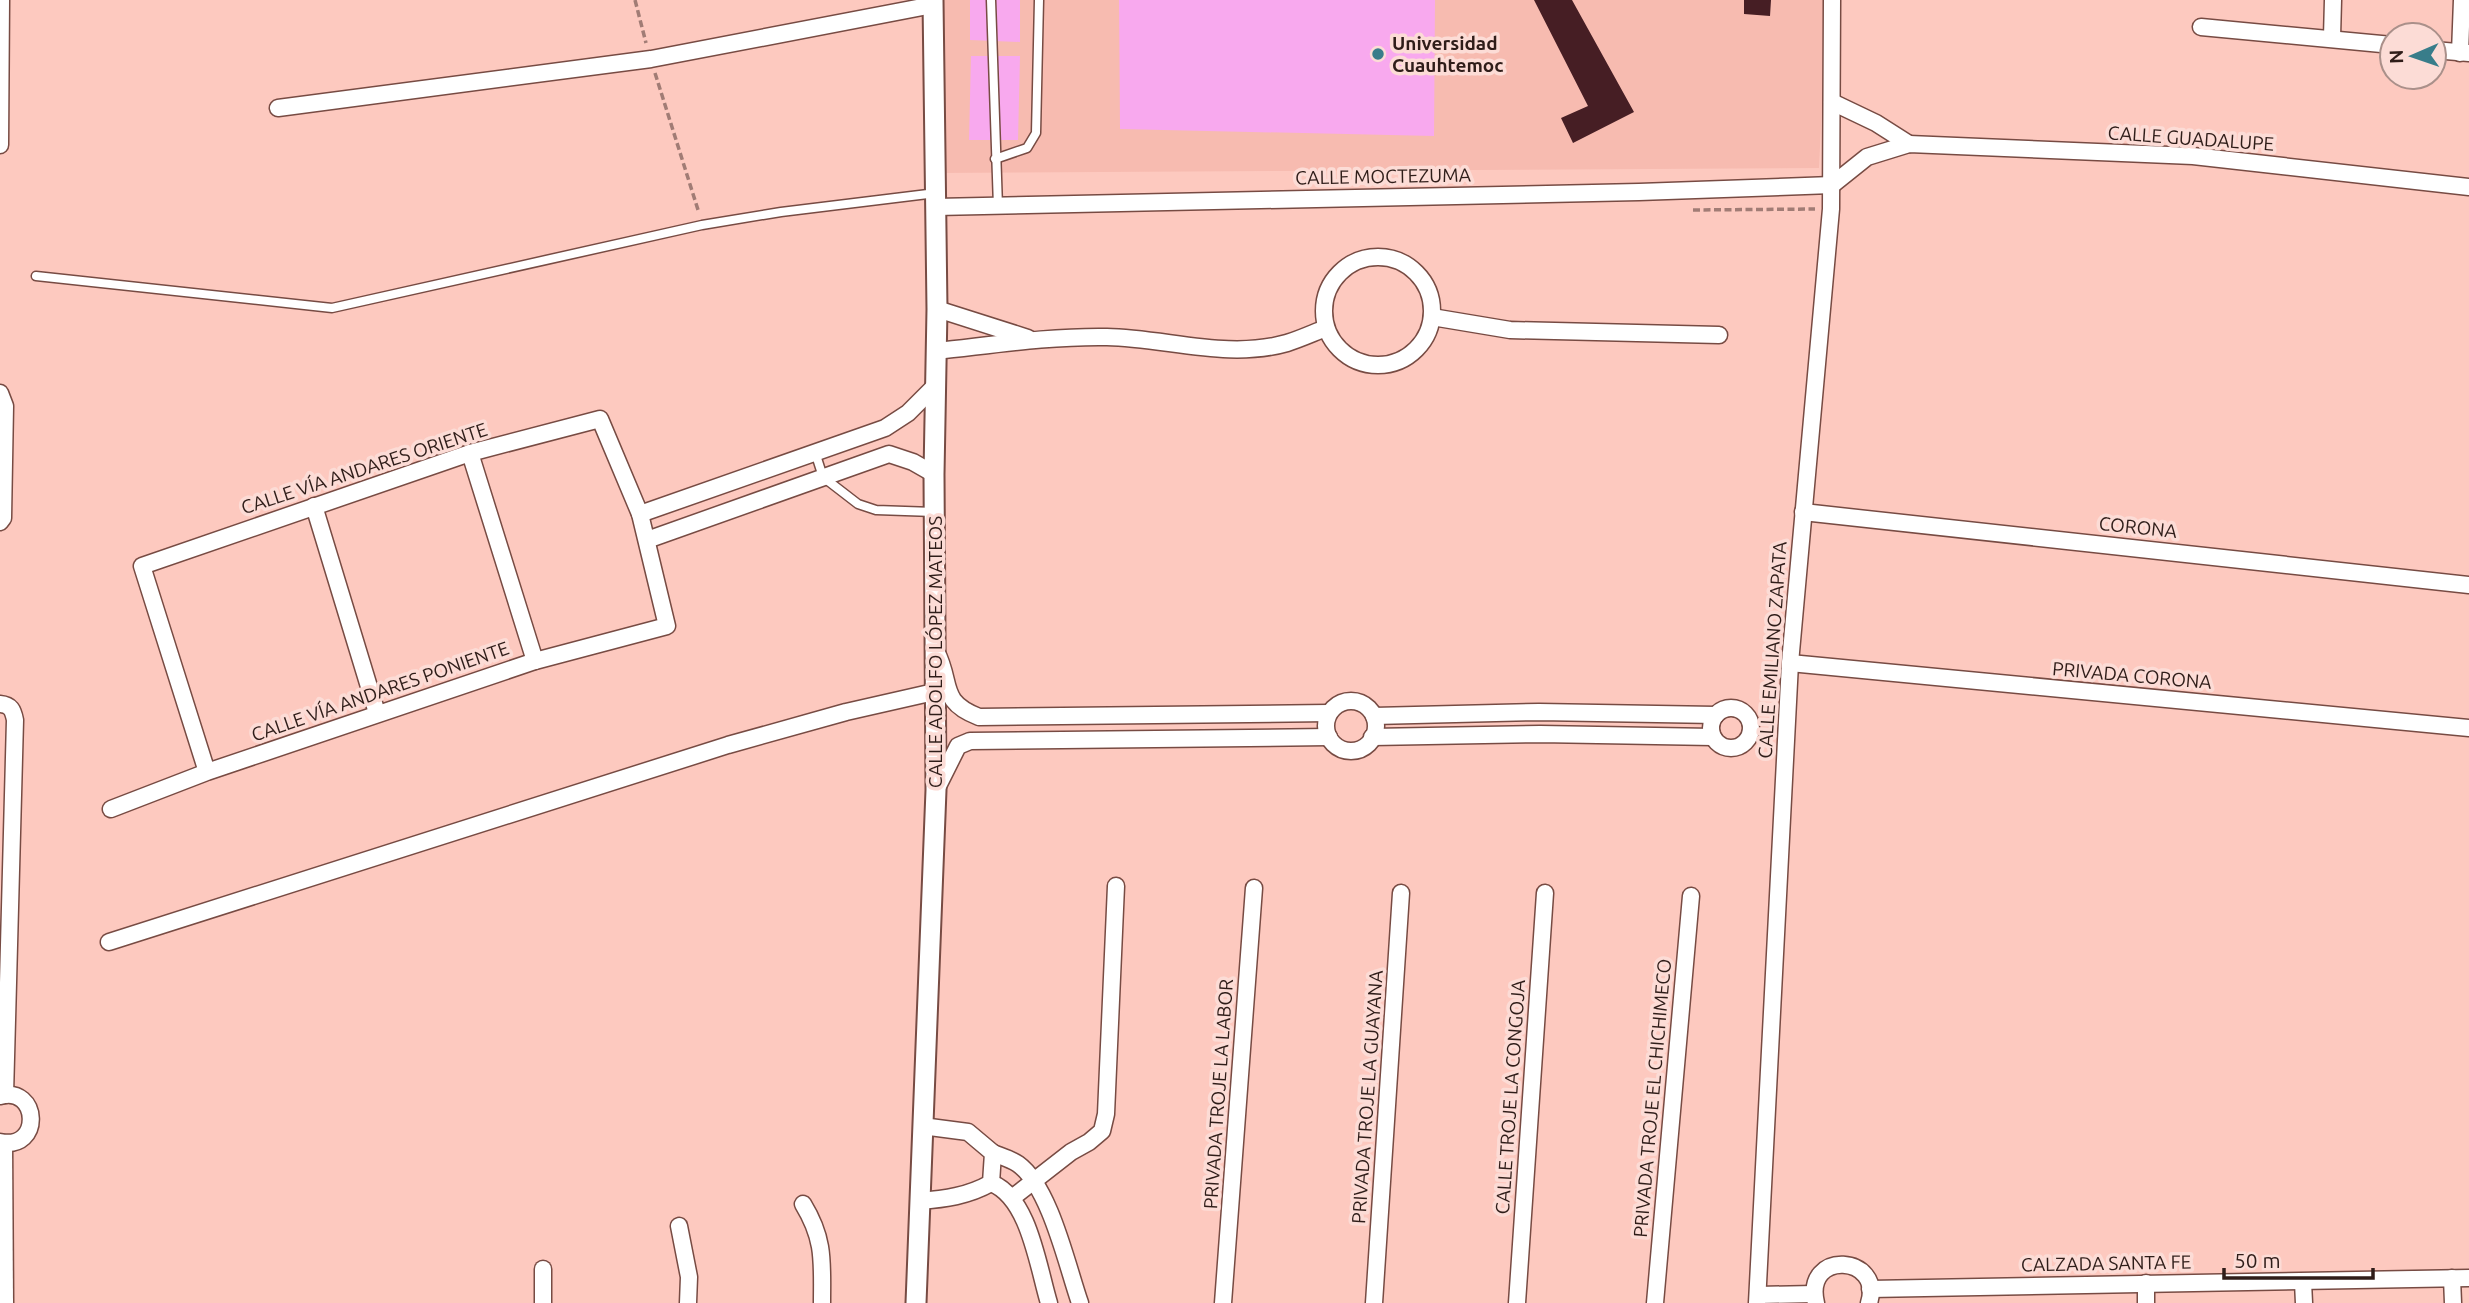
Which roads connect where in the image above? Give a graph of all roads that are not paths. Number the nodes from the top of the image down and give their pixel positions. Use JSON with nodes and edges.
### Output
{"nodes":[{"id":1,"x":1,"y":0,"type":"edge"},
{"id":2,"x":992,"y":0,"type":"edge"},
{"id":3,"x":1039,"y":0,"type":"edge"},
{"id":4,"x":1832,"y":0,"type":"edge"},
{"id":5,"x":2333,"y":0,"type":"edge"},
{"id":6,"x":2462,"y":0,"type":"edge"},
{"id":7,"x":933,"y":2,"type":"edge"},
{"id":8,"x":2201,"y":27,"type":"dead end"},
{"id":9,"x":2332,"y":37,"type":"junction"},
{"id":10,"x":2378,"y":43,"type":"edge"},
{"id":11,"x":2465,"y":53,"type":"edge"},
{"id":12,"x":1832,"y":102,"type":"junction"},
{"id":13,"x":278,"y":108,"type":"dead end"},
{"id":14,"x":1909,"y":144,"type":"junction"},
{"id":15,"x":0,"y":145,"type":"edge"},
{"id":16,"x":995,"y":159,"type":"junction"},
{"id":17,"x":1832,"y":185,"type":"junction"},
{"id":18,"x":2469,"y":187,"type":"edge"},
{"id":19,"x":936,"y":200,"type":"junction"},
{"id":20,"x":998,"y":207,"type":"junction"},
{"id":21,"x":36,"y":276,"type":"dead end"},
{"id":22,"x":937,"y":309,"type":"junction"},
{"id":23,"x":1432,"y":317,"type":"junction"},
{"id":24,"x":1326,"y":328,"type":"junction"},
{"id":25,"x":1718,"y":334,"type":"dead end"},
{"id":26,"x":1038,"y":341,"type":"junction"},
{"id":27,"x":937,"y":351,"type":"junction"},
{"id":28,"x":934,"y":386,"type":"junction"},
{"id":29,"x":0,"y":393,"type":"edge"},
{"id":30,"x":815,"y":451,"type":"junction"},
{"id":31,"x":470,"y":453,"type":"junction"},
{"id":32,"x":934,"y":474,"type":"junction"},
{"id":33,"x":823,"y":477,"type":"junction"},
{"id":34,"x":314,"y":506,"type":"junction"},
{"id":35,"x":934,"y":512,"type":"junction"},
{"id":36,"x":1803,"y":512,"type":"junction"},
{"id":37,"x":640,"y":514,"type":"junction"},
{"id":38,"x":0,"y":522,"type":"edge"},
{"id":39,"x":647,"y":540,"type":"junction"},
{"id":40,"x":2469,"y":585,"type":"edge"},
{"id":41,"x":935,"y":649,"type":"junction"},
{"id":42,"x":535,"y":661,"type":"junction"},
{"id":43,"x":1790,"y":663,"type":"junction"},
{"id":44,"x":934,"y":692,"type":"junction"},
{"id":45,"x":0,"y":704,"type":"edge"},
{"id":46,"x":1539,"y":712,"type":"junction"},
{"id":47,"x":377,"y":713,"type":"junction"},
{"id":48,"x":1329,"y":713,"type":"junction"},
{"id":49,"x":1167,"y":715,"type":"junction"},
{"id":50,"x":1716,"y":715,"type":"junction"},
{"id":51,"x":1374,"y":716,"type":"junction"},
{"id":52,"x":2469,"y":728,"type":"edge"},
{"id":53,"x":1540,"y":734,"type":"junction"},
{"id":54,"x":1329,"y":737,"type":"junction"},
{"id":55,"x":1372,"y":737,"type":"junction"},
{"id":56,"x":1713,"y":737,"type":"junction"},
{"id":57,"x":1167,"y":739,"type":"junction"},
{"id":58,"x":207,"y":772,"type":"junction"},
{"id":59,"x":936,"y":790,"type":"junction"},
{"id":60,"x":111,"y":809,"type":"dead end"},
{"id":61,"x":1116,"y":886,"type":"dead end"},
{"id":62,"x":1254,"y":888,"type":"dead end"},
{"id":63,"x":1401,"y":893,"type":"dead end"},
{"id":64,"x":1545,"y":893,"type":"dead end"},
{"id":65,"x":1691,"y":896,"type":"dead end"},
{"id":66,"x":109,"y":942,"type":"dead end"},
{"id":67,"x":2,"y":1095,"type":"edge"},
{"id":68,"x":922,"y":1126,"type":"junction"},
{"id":69,"x":2,"y":1142,"type":"edge"},
{"id":70,"x":993,"y":1153,"type":"junction"},
{"id":71,"x":1032,"y":1180,"type":"junction"},
{"id":72,"x":991,"y":1183,"type":"junction"},
{"id":73,"x":1012,"y":1198,"type":"junction"},
{"id":74,"x":919,"y":1201,"type":"junction"},
{"id":75,"x":803,"y":1204,"type":"dead end"},
{"id":76,"x":679,"y":1226,"type":"dead end"},
{"id":77,"x":543,"y":1269,"type":"dead end"},
{"id":78,"x":2452,"y":1278,"type":"junction"},
{"id":79,"x":2469,"y":1278,"type":"edge"},
{"id":80,"x":2303,"y":1282,"type":"junction"},
{"id":81,"x":2146,"y":1283,"type":"junction"},
{"id":82,"x":1992,"y":1286,"type":"junction"},
{"id":83,"x":1869,"y":1296,"type":"edge"},
{"id":84,"x":1815,"y":1298,"type":"edge"},
{"id":85,"x":1757,"y":1299,"type":"edge"},
{"id":86,"x":5,"y":1303,"type":"edge"},
{"id":87,"x":542,"y":1303,"type":"edge"},
{"id":88,"x":688,"y":1303,"type":"edge"},
{"id":89,"x":822,"y":1303,"type":"edge"},
{"id":90,"x":916,"y":1303,"type":"edge"},
{"id":91,"x":1049,"y":1303,"type":"edge"},
{"id":92,"x":1080,"y":1303,"type":"edge"},
{"id":93,"x":1223,"y":1303,"type":"edge"},
{"id":94,"x":1374,"y":1303,"type":"edge"},
{"id":95,"x":1517,"y":1303,"type":"edge"},
{"id":96,"x":1655,"y":1303,"type":"edge"},
{"id":97,"x":1992,"y":1303,"type":"edge"},
{"id":98,"x":2146,"y":1303,"type":"edge"},
{"id":99,"x":2304,"y":1303,"type":"edge"},
{"id":100,"x":2453,"y":1303,"type":"edge"}],
"edges":[{"from":1,"to":15,"type":"street"},
{"from":2,"to":16,"type":"lane"},
{"from":3,"to":16,"type":"lane"},
{"from":4,"to":12,"type":"street","name":"CALLE EMILIANO ZAPATA"},
{"from":5,"to":9,"type":"street"},
{"from":6,"to":11,"type":"street"},
{"from":7,"to":13,"type":"street"},
{"from":7,"to":19,"type":"street","name":"CALLE ADOLFO LÓPEZ MATEOS"},
{"from":8,"to":9,"type":"street"},
{"from":9,"to":10,"type":"street"},
{"from":12,"to":14,"type":"street"},
{"from":12,"to":17,"type":"street","name":"CALLE EMILIANO ZAPATA"},
{"from":14,"to":17,"type":"street","name":"CALLE GUADALUPE"},
{"from":14,"to":18,"type":"street","name":"CALLE GUADALUPE"},
{"from":16,"to":20,"type":"lane"},
{"from":17,"to":20,"type":"street","name":"CALLE MOCTEZUMA"},
{"from":17,"to":36,"type":"street","name":"CALLE EMILIANO ZAPATA"},
{"from":19,"to":20,"type":"street","name":"CALLE MOCTEZUMA"},
{"from":19,"to":21,"type":"lane"},
{"from":19,"to":22,"type":"street","name":"CALLE ADOLFO LÓPEZ MATEOS"},
{"from":22,"to":26,"type":"street"},
{"from":22,"to":27,"type":"street","name":"CALLE ADOLFO LÓPEZ MATEOS"},
{"from":23,"to":24,"type":"street"},
{"from":23,"to":24,"type":"street"},
{"from":23,"to":25,"type":"street"},
{"from":24,"to":26,"type":"street"},
{"from":26,"to":27,"type":"street"},
{"from":27,"to":28,"type":"street","name":"CALLE ADOLFO LÓPEZ MATEOS"},
{"from":28,"to":30,"type":"street"},
{"from":28,"to":32,"type":"street","name":"CALLE ADOLFO LÓPEZ MATEOS"},
{"from":29,"to":38,"type":"street"},
{"from":30,"to":33,"type":"lane"},
{"from":30,"to":37,"type":"street"},
{"from":31,"to":34,"type":"street","name":"CALLE VÍA ANDARES ORIENTE"},
{"from":31,"to":37,"type":"street","name":"CALLE VÍA ANDARES ORIENTE"},
{"from":31,"to":42,"type":"street"},
{"from":32,"to":33,"type":"street"},
{"from":32,"to":35,"type":"street","name":"CALLE ADOLFO LÓPEZ MATEOS"},
{"from":33,"to":35,"type":"lane"},
{"from":33,"to":39,"type":"street"},
{"from":34,"to":47,"type":"street"},
{"from":34,"to":58,"type":"street","name":"CALLE VÍA ANDARES ORIENTE"},
{"from":35,"to":41,"type":"street","name":"CALLE ADOLFO LÓPEZ MATEOS"},
{"from":36,"to":40,"type":"street","name":"CORONA"},
{"from":36,"to":43,"type":"street","name":"CALLE EMILIANO ZAPATA"},
{"from":37,"to":39,"type":"street"},
{"from":39,"to":42,"type":"street","name":"CALLE VÍA ANDARES PONIENTE"},
{"from":41,"to":44,"type":"street","name":"CALLE ADOLFO LÓPEZ MATEOS"},
{"from":41,"to":49,"type":"street"},
{"from":42,"to":47,"type":"street","name":"CALLE VÍA ANDARES PONIENTE"},
{"from":43,"to":52,"type":"street","name":"PRIVADA CORONA"},
{"from":43,"to":85,"type":"street","name":"CALLE EMILIANO ZAPATA"},
{"from":44,"to":59,"type":"street","name":"CALLE ADOLFO LÓPEZ MATEOS"},
{"from":44,"to":66,"type":"street"},
{"from":45,"to":67,"type":"street"},
{"from":46,"to":50,"type":"street"},
{"from":46,"to":51,"type":"street"},
{"from":46,"to":53,"type":"street"},
{"from":47,"to":58,"type":"street","name":"CALLE VÍA ANDARES PONIENTE"},
{"from":48,"to":49,"type":"street"},
{"from":48,"to":51,"type":"street"},
{"from":48,"to":54,"type":"street"},
{"from":49,"to":57,"type":"street"},
{"from":50,"to":56,"type":"street"},
{"from":50,"to":56,"type":"street"},
{"from":51,"to":55,"type":"street"},
{"from":53,"to":55,"type":"street"},
{"from":53,"to":56,"type":"street"},
{"from":54,"to":55,"type":"street"},
{"from":54,"to":57,"type":"street"},
{"from":57,"to":59,"type":"street"},
{"from":58,"to":60,"type":"street","name":"CALLE VÍA ANDARES PONIENTE"},
{"from":59,"to":68,"type":"street","name":"CALLE ADOLFO LÓPEZ MATEOS"},
{"from":61,"to":71,"type":"street"},
{"from":62,"to":93,"type":"street","name":"PRIVADA TROJE LA LABOR"},
{"from":63,"to":94,"type":"street","name":"PRIVADA TROJE LA GUAYANA"},
{"from":64,"to":95,"type":"street","name":"CALLE TROJE LA CONGOJA"},
{"from":65,"to":96,"type":"street","name":"PRIVADA TROJE EL CHICHIMECO"},
{"from":67,"to":69,"type":"street"},
{"from":68,"to":70,"type":"street"},
{"from":68,"to":74,"type":"street","name":"CALLE ADOLFO LÓPEZ MATEOS"},
{"from":69,"to":86,"type":"street"},
{"from":70,"to":71,"type":"street"},
{"from":70,"to":72,"type":"street"},
{"from":71,"to":73,"type":"street"},
{"from":71,"to":92,"type":"street"},
{"from":72,"to":73,"type":"street"},
{"from":72,"to":74,"type":"street"},
{"from":73,"to":91,"type":"street"},
{"from":74,"to":90,"type":"street","name":"CALLE ADOLFO LÓPEZ MATEOS"},
{"from":75,"to":89,"type":"street"},
{"from":76,"to":88,"type":"street"},
{"from":77,"to":87,"type":"street"},
{"from":78,"to":79,"type":"street","name":"CALZADA SANTA FE"},
{"from":78,"to":80,"type":"street","name":"CALZADA SANTA FE"},
{"from":78,"to":100,"type":"street"},
{"from":80,"to":81,"type":"street","name":"CALZADA SANTA FE"},
{"from":80,"to":99,"type":"street"},
{"from":81,"to":82,"type":"street","name":"CALZADA SANTA FE"},
{"from":81,"to":98,"type":"street"},
{"from":82,"to":83,"type":"street","name":"CALZADA SANTA FE"},
{"from":82,"to":97,"type":"street"},
{"from":83,"to":84,"type":"street"},
{"from":84,"to":85,"type":"street"}]}
